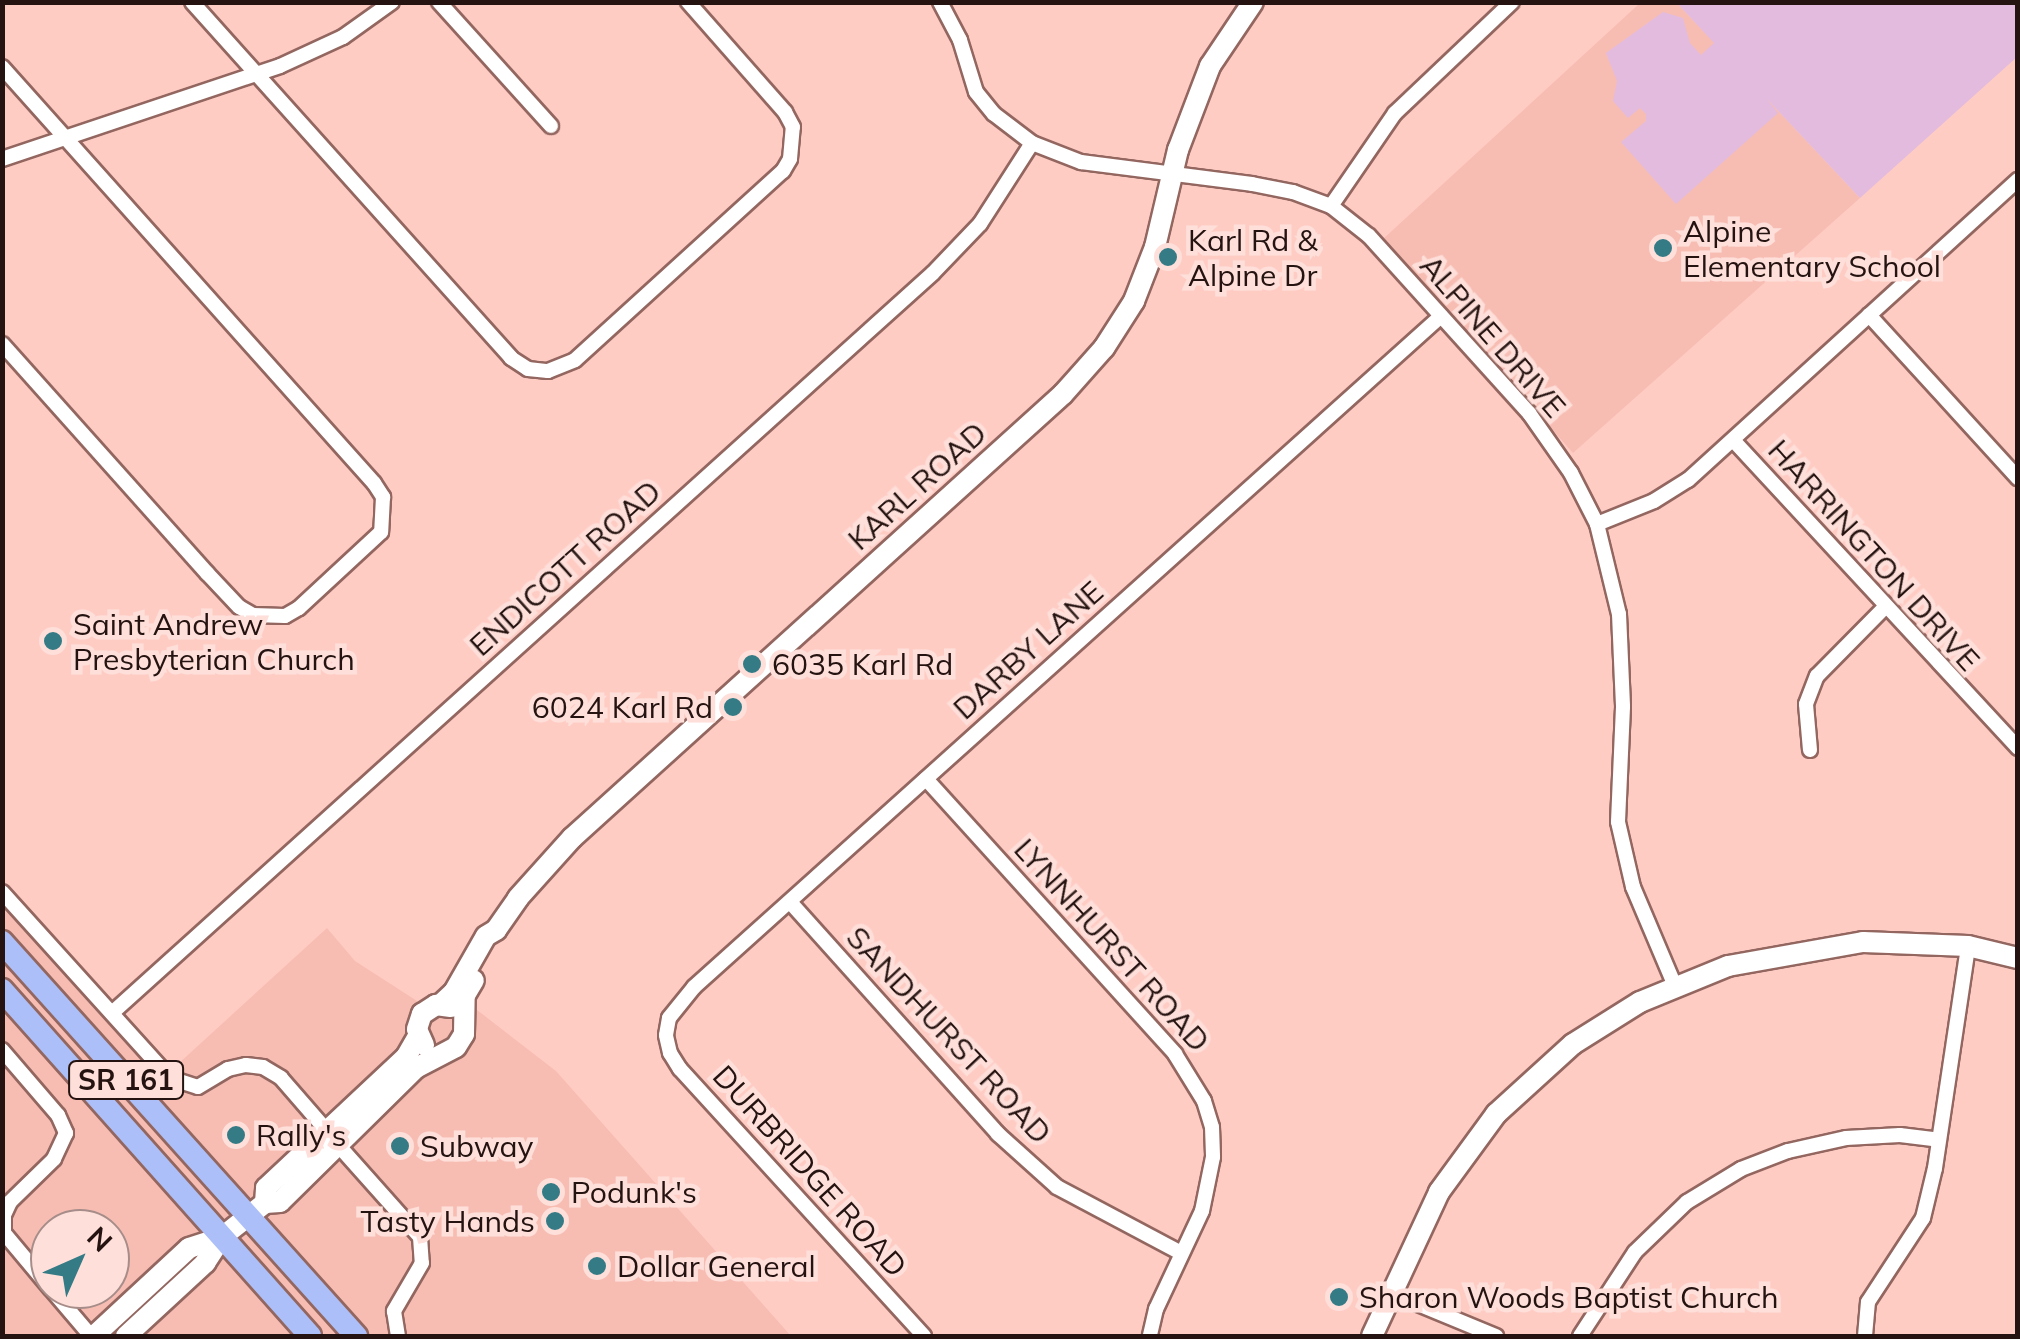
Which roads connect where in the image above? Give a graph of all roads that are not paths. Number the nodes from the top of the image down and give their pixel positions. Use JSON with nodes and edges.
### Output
{"nodes":[{"id":1,"x":192,"y":2,"type":"edge"},
{"id":2,"x":392,"y":2,"type":"edge"},
{"id":3,"x":439,"y":2,"type":"edge"},
{"id":4,"x":688,"y":2,"type":"edge"},
{"id":5,"x":940,"y":2,"type":"edge"},
{"id":6,"x":1252,"y":2,"type":"edge"},
{"id":7,"x":1512,"y":2,"type":"edge"},
{"id":8,"x":2,"y":66,"type":"edge"},
{"id":9,"x":256,"y":73,"type":"junction"},
{"id":10,"x":551,"y":126,"type":"dead end"},
{"id":11,"x":66,"y":137,"type":"junction"},
{"id":12,"x":1032,"y":143,"type":"junction"},
{"id":13,"x":2,"y":159,"type":"edge"},
{"id":14,"x":1172,"y":174,"type":"junction"},
{"id":15,"x":2018,"y":180,"type":"edge"},
{"id":16,"x":1332,"y":206,"type":"junction"},
{"id":17,"x":1869,"y":315,"type":"junction"},
{"id":18,"x":1440,"y":316,"type":"junction"},
{"id":19,"x":2,"y":344,"type":"edge"},
{"id":20,"x":1734,"y":440,"type":"junction"},
{"id":21,"x":2018,"y":478,"type":"edge"},
{"id":22,"x":1597,"y":524,"type":"junction"},
{"id":23,"x":1884,"y":608,"type":"junction"},
{"id":24,"x":2018,"y":748,"type":"edge"},
{"id":25,"x":1810,"y":750,"type":"dead end"},
{"id":26,"x":926,"y":779,"type":"junction"},
{"id":27,"x":2,"y":892,"type":"edge"},
{"id":28,"x":790,"y":902,"type":"junction"},
{"id":29,"x":496,"y":930,"type":"junction"},
{"id":30,"x":2,"y":942,"type":"edge"},
{"id":31,"x":1968,"y":946,"type":"junction"},
{"id":32,"x":2018,"y":958,"type":"edge"},
{"id":33,"x":1675,"y":986,"type":"junction"},
{"id":34,"x":2,"y":990,"type":"edge"},
{"id":35,"x":440,"y":1005,"type":"junction"},
{"id":36,"x":112,"y":1013,"type":"junction"},
{"id":37,"x":462,"y":1019,"type":"junction"},
{"id":38,"x":666,"y":1035,"type":"joint"},
{"id":39,"x":418,"y":1036,"type":"junction"},
{"id":40,"x":2,"y":1050,"type":"edge"},
{"id":41,"x":442,"y":1053,"type":"junction"},
{"id":42,"x":332,"y":1139,"type":"junction"},
{"id":43,"x":1939,"y":1140,"type":"junction"},
{"id":44,"x":257,"y":1210,"type":"junction"},
{"id":45,"x":222,"y":1237,"type":"junction"},
{"id":46,"x":1180,"y":1253,"type":"junction"},
{"id":47,"x":30,"y":1264,"type":"edge"},
{"id":48,"x":1389,"y":1292,"type":"junction"},
{"id":49,"x":68,"y":1309,"type":"edge"},
{"id":50,"x":92,"y":1336,"type":"edge"},
{"id":51,"x":126,"y":1336,"type":"edge"},
{"id":52,"x":310,"y":1336,"type":"edge"},
{"id":53,"x":356,"y":1336,"type":"edge"},
{"id":54,"x":398,"y":1336,"type":"edge"},
{"id":55,"x":924,"y":1336,"type":"edge"},
{"id":56,"x":1150,"y":1336,"type":"edge"},
{"id":57,"x":1372,"y":1336,"type":"edge"},
{"id":58,"x":1496,"y":1336,"type":"edge"},
{"id":59,"x":1580,"y":1336,"type":"edge"},
{"id":60,"x":1865,"y":1336,"type":"edge"}],
"edges":[{"from":1,"to":9,"type":"street"},
{"from":2,"to":9,"type":"street"},
{"from":3,"to":10,"type":"street"},
{"from":4,"to":9,"type":"street"},
{"from":5,"to":12,"type":"street","name":"ALPINE DRIVE"},
{"from":6,"to":14,"type":"street","name":"KARL ROAD"},
{"from":7,"to":16,"type":"street"},
{"from":8,"to":11,"type":"street"},
{"from":9,"to":11,"type":"street"},
{"from":11,"to":13,"type":"street"},
{"from":11,"to":19,"type":"street"},
{"from":12,"to":14,"type":"street","name":"ALPINE DRIVE"},
{"from":12,"to":36,"type":"street","name":"ENDICOTT ROAD"},
{"from":14,"to":16,"type":"street","name":"ALPINE DRIVE"},
{"from":14,"to":29,"type":"street","name":"KARL ROAD"},
{"from":15,"to":17,"type":"street"},
{"from":16,"to":18,"type":"street","name":"ALPINE DRIVE"},
{"from":17,"to":20,"type":"street"},
{"from":17,"to":21,"type":"street"},
{"from":18,"to":22,"type":"street","name":"ALPINE DRIVE"},
{"from":18,"to":26,"type":"street","name":"DARBY LANE"},
{"from":20,"to":22,"type":"street"},
{"from":20,"to":23,"type":"street","name":"HARRINGTON DRIVE"},
{"from":22,"to":33,"type":"street","name":"ALPINE DRIVE"},
{"from":23,"to":24,"type":"street","name":"HARRINGTON DRIVE"},
{"from":23,"to":25,"type":"street"},
{"from":26,"to":28,"type":"street","name":"DARBY LANE"},
{"from":26,"to":46,"type":"street","name":"LYNNHURST ROAD"},
{"from":27,"to":36,"type":"street"},
{"from":28,"to":38,"type":"street","name":"DARBY LANE"},
{"from":28,"to":46,"type":"street","name":"SANDHURST ROAD"},
{"from":29,"to":35,"type":"street","name":"KARL ROAD"},
{"from":29,"to":37,"type":"street","name":"KARL ROAD"},
{"from":30,"to":44,"type":"main road","number":"SR 161"},
{"from":31,"to":32,"type":"street"},
{"from":31,"to":33,"type":"street"},
{"from":31,"to":43,"type":"street"},
{"from":33,"to":48,"type":"street"},
{"from":34,"to":45,"type":"main road","number":"SR 161"},
{"from":35,"to":37,"type":"street"},
{"from":35,"to":39,"type":"street"},
{"from":36,"to":42,"type":"street"},
{"from":37,"to":41,"type":"street"},
{"from":38,"to":55,"type":"street","name":"DURBRIDGE ROAD"},
{"from":39,"to":41,"type":"street"},
{"from":39,"to":42,"type":"street"},
{"from":40,"to":47,"type":"street"},
{"from":41,"to":42,"type":"street"},
{"from":42,"to":44,"type":"street"},
{"from":42,"to":54,"type":"street"},
{"from":43,"to":59,"type":"street"},
{"from":43,"to":60,"type":"street"},
{"from":44,"to":45,"type":"street"},
{"from":44,"to":53,"type":"main road","number":"SR 161"},
{"from":45,"to":50,"type":"street"},
{"from":45,"to":51,"type":"street"},
{"from":45,"to":52,"type":"main road","number":"SR 161"},
{"from":46,"to":56,"type":"street","name":"LYNNHURST ROAD"},
{"from":48,"to":57,"type":"street"},
{"from":48,"to":58,"type":"street"},
{"from":49,"to":50,"type":"street"}]}
